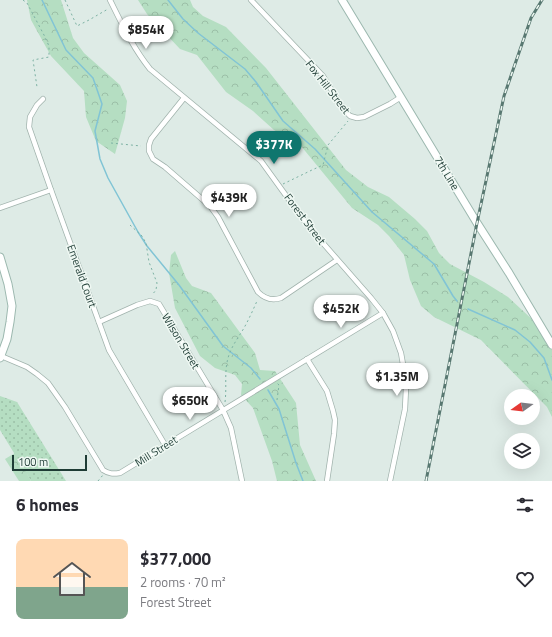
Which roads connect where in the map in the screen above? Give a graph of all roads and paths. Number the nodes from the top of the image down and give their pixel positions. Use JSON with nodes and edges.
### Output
{"nodes":[{"id":1,"x":23,"y":0,"type":"edge"},
{"id":2,"x":65,"y":0,"type":"edge"},
{"id":3,"x":110,"y":0,"type":"edge"},
{"id":4,"x":251,"y":0,"type":"edge"},
{"id":5,"x":342,"y":0,"type":"edge"},
{"id":6,"x":108,"y":9,"type":"dead end"},
{"id":7,"x":37,"y":87,"type":"dead end"},
{"id":8,"x":401,"y":97,"type":"junction"},
{"id":9,"x":184,"y":98,"type":"junction"},
{"id":10,"x":42,"y":99,"type":"dead end"},
{"id":11,"x":349,"y":121,"type":"dead end"},
{"id":12,"x":111,"y":143,"type":"dead end"},
{"id":13,"x":140,"y":146,"type":"dead end"},
{"id":14,"x":280,"y":186,"type":"junction"},
{"id":15,"x":50,"y":190,"type":"junction"},
{"id":16,"x":0,"y":208,"type":"edge"},
{"id":17,"x":130,"y":225,"type":"dead end"},
{"id":18,"x":0,"y":258,"type":"edge"},
{"id":19,"x":337,"y":260,"type":"junction"},
{"id":20,"x":152,"y":295,"type":"dead end"},
{"id":21,"x":257,"y":301,"type":"dead end"},
{"id":22,"x":383,"y":313,"type":"junction"},
{"id":23,"x":99,"y":322,"type":"junction"},
{"id":24,"x":552,"y":345,"type":"edge"},
{"id":25,"x":1,"y":357,"type":"edge"},
{"id":26,"x":307,"y":359,"type":"junction"},
{"id":27,"x":275,"y":379,"type":"junction"},
{"id":28,"x":277,"y":400,"type":"dead end"},
{"id":29,"x":225,"y":402,"type":"dead end"},
{"id":30,"x":223,"y":410,"type":"junction"},
{"id":31,"x":165,"y":445,"type":"junction"},
{"id":32,"x":103,"y":475,"type":"dead end"},
{"id":33,"x":98,"y":481,"type":"edge"},
{"id":34,"x":242,"y":481,"type":"edge"},
{"id":35,"x":327,"y":481,"type":"edge"},
{"id":36,"x":390,"y":481,"type":"edge"}],
"edges":[{"from":1,"to":7,"type":"path"},
{"from":2,"to":6,"type":"path"},
{"from":3,"to":9,"type":"street","name":"Forest Street"},
{"from":4,"to":8,"type":"street","name":"Fox Hill Street"},
{"from":5,"to":8,"type":"street","name":"7th Line"},
{"from":8,"to":24,"type":"street","name":"7th Line"},
{"from":9,"to":14,"type":"street","name":"Forest Street"},
{"from":9,"to":19,"type":"street"},
{"from":10,"to":15,"type":"street","name":"Emerald Court"},
{"from":11,"to":14,"type":"path"},
{"from":12,"to":13,"type":"path"},
{"from":14,"to":19,"type":"street","name":"Forest Street"},
{"from":15,"to":16,"type":"street"},
{"from":15,"to":23,"type":"street","name":"Emerald Court"},
{"from":17,"to":20,"type":"path"},
{"from":18,"to":25,"type":"street"},
{"from":19,"to":22,"type":"street","name":"Forest Street"},
{"from":21,"to":29,"type":"path"},
{"from":22,"to":26,"type":"street","name":"Mill Street"},
{"from":22,"to":36,"type":"street","name":"Forest Street"},
{"from":23,"to":30,"type":"street","name":"Wilson Street"},
{"from":23,"to":31,"type":"street","name":"Emerald Court"},
{"from":25,"to":31,"type":"street","name":"Mill Street"},
{"from":26,"to":27,"type":"street","name":"Mill Street"},
{"from":26,"to":35,"type":"street"},
{"from":27,"to":28,"type":"path"},
{"from":27,"to":30,"type":"street","name":"Mill Street"},
{"from":30,"to":31,"type":"street","name":"Mill Street"},
{"from":30,"to":34,"type":"street","name":"Wilson Street"},
{"from":32,"to":33,"type":"path"}]}
